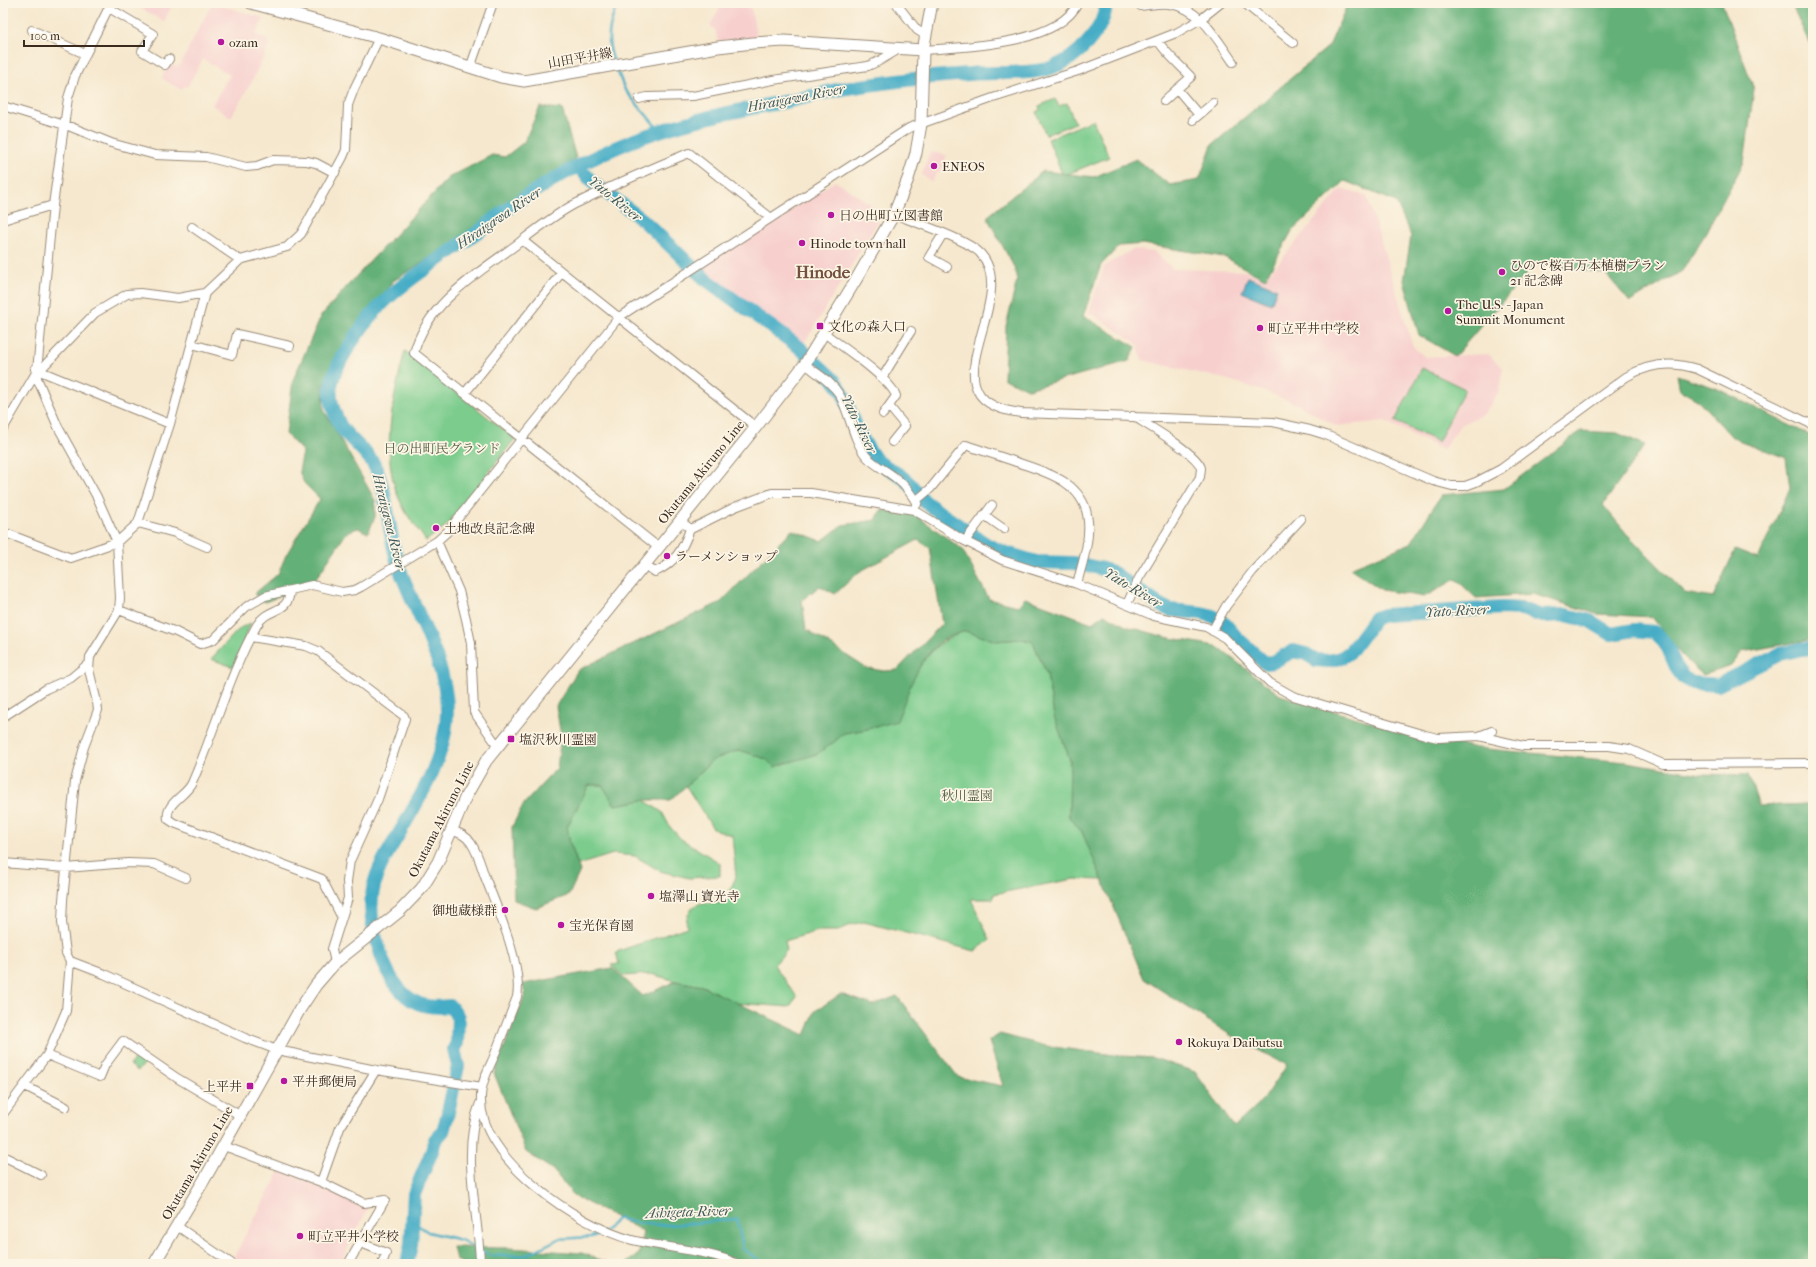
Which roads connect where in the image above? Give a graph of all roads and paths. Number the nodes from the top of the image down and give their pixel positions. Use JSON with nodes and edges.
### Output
{"nodes":[{"id":1,"x":251,"y":3,"type":"edge"},
{"id":2,"x":494,"y":3,"type":"edge"},
{"id":3,"x":896,"y":3,"type":"edge"},
{"id":4,"x":932,"y":3,"type":"edge"},
{"id":5,"x":1078,"y":3,"type":"edge"},
{"id":6,"x":1170,"y":3,"type":"edge"},
{"id":7,"x":1221,"y":3,"type":"edge"},
{"id":8,"x":1244,"y":3,"type":"edge"},
{"id":9,"x":110,"y":6,"type":"edge"},
{"id":10,"x":1141,"y":6,"type":"dead end"},
{"id":11,"x":280,"y":7,"type":"edge"},
{"id":12,"x":1201,"y":19,"type":"junction"},
{"id":13,"x":32,"y":30,"type":"dead end"},
{"id":14,"x":925,"y":35,"type":"junction"},
{"id":15,"x":379,"y":38,"type":"junction"},
{"id":16,"x":1158,"y":40,"type":"junction"},
{"id":17,"x":1293,"y":43,"type":"dead end"},
{"id":18,"x":901,"y":48,"type":"junction"},
{"id":19,"x":85,"y":54,"type":"junction"},
{"id":20,"x":923,"y":54,"type":"junction"},
{"id":21,"x":169,"y":59,"type":"dead end"},
{"id":22,"x":1233,"y":62,"type":"dead end"},
{"id":23,"x":470,"y":68,"type":"junction"},
{"id":24,"x":1177,"y":89,"type":"junction"},
{"id":25,"x":642,"y":99,"type":"dead end"},
{"id":26,"x":1164,"y":101,"type":"dead end"},
{"id":27,"x":1213,"y":103,"type":"dead end"},
{"id":28,"x":3,"y":106,"type":"edge"},
{"id":29,"x":63,"y":124,"type":"junction"},
{"id":30,"x":921,"y":124,"type":"junction"},
{"id":31,"x":335,"y":173,"type":"junction"},
{"id":32,"x":53,"y":205,"type":"junction"},
{"id":33,"x":894,"y":214,"type":"junction"},
{"id":34,"x":771,"y":218,"type":"junction"},
{"id":35,"x":3,"y":220,"type":"edge"},
{"id":36,"x":192,"y":227,"type":"dead end"},
{"id":37,"x":942,"y":234,"type":"junction"},
{"id":38,"x":522,"y":240,"type":"junction"},
{"id":39,"x":240,"y":260,"type":"junction"},
{"id":40,"x":947,"y":267,"type":"dead end"},
{"id":41,"x":562,"y":272,"type":"junction"},
{"id":42,"x":205,"y":294,"type":"junction"},
{"id":43,"x":619,"y":317,"type":"junction"},
{"id":44,"x":910,"y":331,"type":"dead end"},
{"id":45,"x":824,"y":333,"type":"junction"},
{"id":46,"x":192,"y":344,"type":"junction"},
{"id":47,"x":290,"y":346,"type":"dead end"},
{"id":48,"x":805,"y":364,"type":"junction"},
{"id":49,"x":34,"y":368,"type":"junction"},
{"id":50,"x":882,"y":378,"type":"junction"},
{"id":51,"x":464,"y":393,"type":"junction"},
{"id":52,"x":889,"y":406,"type":"junction"},
{"id":53,"x":3,"y":412,"type":"edge"},
{"id":54,"x":883,"y":414,"type":"dead end"},
{"id":55,"x":11,"y":416,"type":"junction"},
{"id":56,"x":1132,"y":416,"type":"junction"},
{"id":57,"x":170,"y":424,"type":"junction"},
{"id":58,"x":1813,"y":425,"type":"edge"},
{"id":59,"x":756,"y":427,"type":"junction"},
{"id":60,"x":3,"y":429,"type":"edge"},
{"id":61,"x":522,"y":439,"type":"junction"},
{"id":62,"x":892,"y":442,"type":"dead end"},
{"id":63,"x":992,"y":505,"type":"dead end"},
{"id":64,"x":916,"y":507,"type":"junction"},
{"id":65,"x":984,"y":515,"type":"junction"},
{"id":66,"x":1300,"y":519,"type":"dead end"},
{"id":67,"x":680,"y":521,"type":"junction"},
{"id":68,"x":138,"y":523,"type":"junction"},
{"id":69,"x":690,"y":529,"type":"junction"},
{"id":70,"x":1004,"y":529,"type":"dead end"},
{"id":71,"x":3,"y":532,"type":"edge"},
{"id":72,"x":967,"y":539,"type":"junction"},
{"id":73,"x":117,"y":542,"type":"junction"},
{"id":74,"x":433,"y":543,"type":"junction"},
{"id":75,"x":207,"y":547,"type":"dead end"},
{"id":76,"x":658,"y":548,"type":"junction"},
{"id":77,"x":644,"y":565,"type":"junction"},
{"id":78,"x":1077,"y":584,"type":"junction"},
{"id":79,"x":290,"y":590,"type":"junction"},
{"id":80,"x":1127,"y":604,"type":"junction"},
{"id":81,"x":119,"y":610,"type":"junction"},
{"id":82,"x":1212,"y":631,"type":"junction"},
{"id":83,"x":251,"y":637,"type":"junction"},
{"id":84,"x":89,"y":663,"type":"junction"},
{"id":85,"x":3,"y":717,"type":"edge"},
{"id":86,"x":1492,"y":731,"type":"dead end"},
{"id":87,"x":1479,"y":736,"type":"junction"},
{"id":88,"x":498,"y":745,"type":"junction"},
{"id":89,"x":1813,"y":763,"type":"edge"},
{"id":90,"x":451,"y":830,"type":"junction"},
{"id":91,"x":3,"y":863,"type":"edge"},
{"id":92,"x":66,"y":868,"type":"junction"},
{"id":93,"x":186,"y":878,"type":"dead end"},
{"id":94,"x":342,"y":918,"type":"junction"},
{"id":95,"x":70,"y":960,"type":"junction"},
{"id":96,"x":335,"y":963,"type":"junction"},
{"id":97,"x":277,"y":1050,"type":"junction"},
{"id":98,"x":46,"y":1055,"type":"junction"},
{"id":99,"x":376,"y":1070,"type":"junction"},
{"id":100,"x":25,"y":1086,"type":"junction"},
{"id":101,"x":482,"y":1087,"type":"junction"},
{"id":102,"x":480,"y":1102,"type":"junction"},
{"id":103,"x":66,"y":1107,"type":"dead end"},
{"id":104,"x":3,"y":1114,"type":"edge"},
{"id":105,"x":241,"y":1116,"type":"junction"},
{"id":106,"x":224,"y":1146,"type":"junction"},
{"id":107,"x":3,"y":1156,"type":"edge"},
{"id":108,"x":41,"y":1175,"type":"dead end"},
{"id":109,"x":321,"y":1182,"type":"junction"},
{"id":110,"x":176,"y":1226,"type":"junction"},
{"id":111,"x":361,"y":1243,"type":"junction"},
{"id":112,"x":156,"y":1263,"type":"edge"},
{"id":113,"x":231,"y":1263,"type":"edge"},
{"id":114,"x":348,"y":1264,"type":"edge"},
{"id":115,"x":382,"y":1264,"type":"edge"},
{"id":116,"x":480,"y":1264,"type":"edge"},
{"id":117,"x":738,"y":1264,"type":"edge"}],
"edges":[{"from":1,"to":11,"type":"main road","name":"山田平井線"},
{"from":2,"to":23,"type":"street"},
{"from":3,"to":14,"type":"street"},
{"from":4,"to":14,"type":"main road","name":"Okutama Akiruno Line"},
{"from":5,"to":20,"type":"street"},
{"from":6,"to":10,"type":"street"},
{"from":6,"to":12,"type":"street"},
{"from":7,"to":12,"type":"street"},
{"from":8,"to":17,"type":"street"},
{"from":9,"to":19,"type":"street"},
{"from":9,"to":21,"type":"street"},
{"from":11,"to":15,"type":"main road","name":"山田平井線"},
{"from":12,"to":16,"type":"street"},
{"from":12,"to":22,"type":"street"},
{"from":13,"to":19,"type":"street"},
{"from":14,"to":20,"type":"main road","name":"Okutama Akiruno Line"},
{"from":15,"to":23,"type":"main road","name":"山田平井線"},
{"from":15,"to":31,"type":"street"},
{"from":16,"to":24,"type":"street"},
{"from":16,"to":30,"type":"street"},
{"from":18,"to":20,"type":"main road","name":"山田平井線"},
{"from":18,"to":23,"type":"main road","name":"山田平井線"},
{"from":18,"to":25,"type":"street"},
{"from":19,"to":29,"type":"street"},
{"from":20,"to":30,"type":"main road","name":"Okutama Akiruno Line"},
{"from":24,"to":26,"type":"street"},
{"from":24,"to":27,"type":"street"},
{"from":28,"to":29,"type":"street"},
{"from":29,"to":31,"type":"street"},
{"from":29,"to":32,"type":"street"},
{"from":30,"to":33,"type":"main road","name":"Okutama Akiruno Line"},
{"from":30,"to":34,"type":"street"},
{"from":31,"to":39,"type":"street"},
{"from":32,"to":35,"type":"street"},
{"from":32,"to":49,"type":"street"},
{"from":33,"to":37,"type":"street"},
{"from":33,"to":45,"type":"main road","name":"Okutama Akiruno Line"},
{"from":34,"to":38,"type":"street"},
{"from":34,"to":43,"type":"street"},
{"from":36,"to":39,"type":"street"},
{"from":37,"to":40,"type":"street"},
{"from":37,"to":56,"type":"street"},
{"from":38,"to":41,"type":"street"},
{"from":38,"to":51,"type":"street"},
{"from":39,"to":42,"type":"street"},
{"from":41,"to":43,"type":"street"},
{"from":41,"to":51,"type":"street"},
{"from":42,"to":46,"type":"street"},
{"from":42,"to":49,"type":"street"},
{"from":43,"to":59,"type":"street"},
{"from":43,"to":61,"type":"street"},
{"from":44,"to":50,"type":"street"},
{"from":45,"to":48,"type":"main road","name":"Okutama Akiruno Line"},
{"from":45,"to":50,"type":"street"},
{"from":46,"to":47,"type":"street"},
{"from":46,"to":57,"type":"street"},
{"from":48,"to":59,"type":"main road","name":"Okutama Akiruno Line"},
{"from":48,"to":64,"type":"street"},
{"from":49,"to":55,"type":"street"},
{"from":49,"to":57,"type":"street"},
{"from":49,"to":73,"type":"street"},
{"from":50,"to":52,"type":"street"},
{"from":51,"to":61,"type":"street"},
{"from":52,"to":54,"type":"street"},
{"from":52,"to":62,"type":"street"},
{"from":53,"to":55,"type":"street"},
{"from":55,"to":60,"type":"street"},
{"from":56,"to":58,"type":"street"},
{"from":56,"to":80,"type":"street"},
{"from":57,"to":68,"type":"street"},
{"from":59,"to":67,"type":"main road","name":"Okutama Akiruno Line"},
{"from":61,"to":74,"type":"street"},
{"from":61,"to":76,"type":"street"},
{"from":63,"to":65,"type":"street"},
{"from":64,"to":69,"type":"street"},
{"from":64,"to":72,"type":"street"},
{"from":64,"to":78,"type":"street"},
{"from":65,"to":70,"type":"street"},
{"from":65,"to":72,"type":"street"},
{"from":66,"to":82,"type":"street"},
{"from":67,"to":69,"type":"street"},
{"from":67,"to":76,"type":"main road","name":"Okutama Akiruno Line"},
{"from":68,"to":73,"type":"street"},
{"from":68,"to":75,"type":"street"},
{"from":69,"to":77,"type":"street"},
{"from":71,"to":73,"type":"street"},
{"from":72,"to":78,"type":"street"},
{"from":73,"to":81,"type":"street"},
{"from":74,"to":79,"type":"street"},
{"from":74,"to":88,"type":"street"},
{"from":76,"to":77,"type":"main road","name":"Okutama Akiruno Line"},
{"from":77,"to":88,"type":"main road","name":"Okutama Akiruno Line"},
{"from":78,"to":80,"type":"street"},
{"from":79,"to":81,"type":"street"},
{"from":79,"to":83,"type":"street"},
{"from":80,"to":82,"type":"street"},
{"from":81,"to":84,"type":"street"},
{"from":82,"to":87,"type":"street"},
{"from":83,"to":94,"type":"street"},
{"from":83,"to":94,"type":"street"},
{"from":84,"to":85,"type":"street"},
{"from":84,"to":92,"type":"street"},
{"from":86,"to":87,"type":"street"},
{"from":87,"to":89,"type":"street"},
{"from":88,"to":90,"type":"main road","name":"Okutama Akiruno Line"},
{"from":90,"to":96,"type":"main road","name":"Okutama Akiruno Line"},
{"from":90,"to":101,"type":"street"},
{"from":91,"to":92,"type":"street"},
{"from":92,"to":93,"type":"street"},
{"from":92,"to":95,"type":"street"},
{"from":94,"to":96,"type":"street"},
{"from":95,"to":97,"type":"street"},
{"from":95,"to":98,"type":"street"},
{"from":96,"to":97,"type":"main road","name":"Okutama Akiruno Line"},
{"from":97,"to":99,"type":"street"},
{"from":97,"to":105,"type":"main road","name":"Okutama Akiruno Line"},
{"from":98,"to":100,"type":"street"},
{"from":98,"to":105,"type":"street"},
{"from":99,"to":101,"type":"street"},
{"from":99,"to":109,"type":"street"},
{"from":100,"to":103,"type":"street"},
{"from":100,"to":104,"type":"street"},
{"from":101,"to":102,"type":"street"},
{"from":102,"to":116,"type":"street"},
{"from":102,"to":117,"type":"street"},
{"from":105,"to":106,"type":"main road","name":"Okutama Akiruno Line"},
{"from":106,"to":109,"type":"street"},
{"from":106,"to":110,"type":"main road","name":"Okutama Akiruno Line"},
{"from":107,"to":108,"type":"street"},
{"from":109,"to":111,"type":"street"},
{"from":110,"to":112,"type":"main road","name":"Okutama Akiruno Line"},
{"from":110,"to":113,"type":"street"},
{"from":111,"to":114,"type":"street"},
{"from":111,"to":115,"type":"street"}]}
